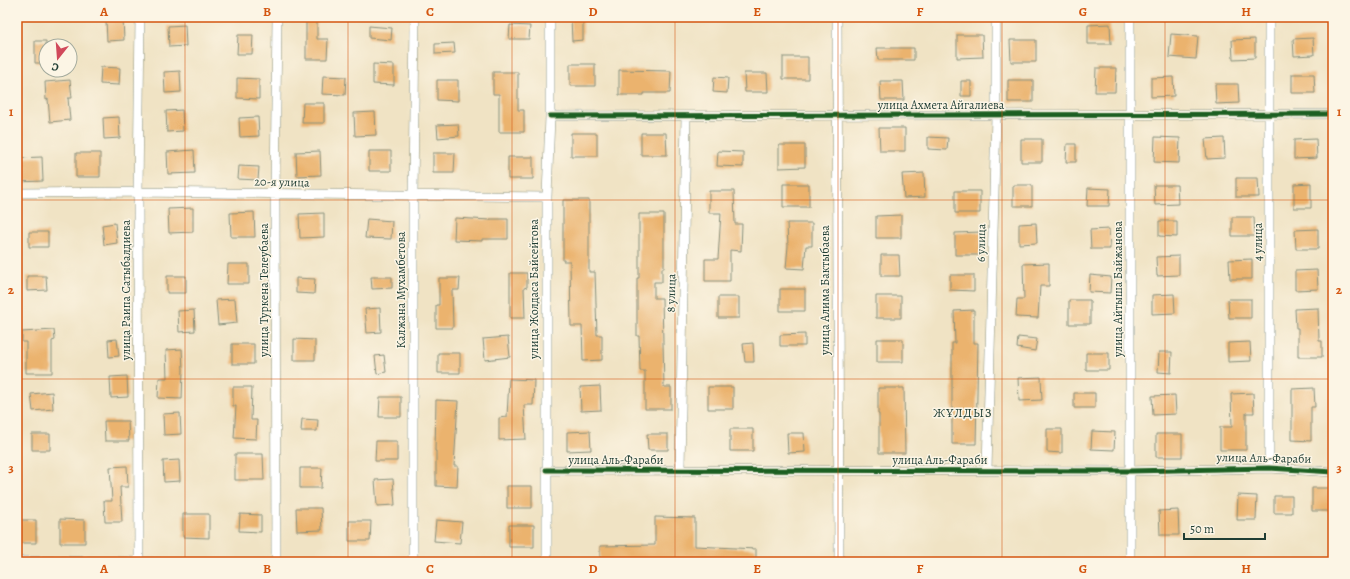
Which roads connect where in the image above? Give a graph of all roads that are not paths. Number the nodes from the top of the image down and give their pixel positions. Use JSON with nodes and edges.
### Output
{"nodes":[{"id":1,"x":140,"y":17,"type":"edge"},
{"id":2,"x":277,"y":17,"type":"edge"},
{"id":3,"x":415,"y":17,"type":"edge"},
{"id":4,"x":550,"y":17,"type":"edge"},
{"id":5,"x":837,"y":17,"type":"edge"},
{"id":6,"x":996,"y":17,"type":"edge"},
{"id":7,"x":1130,"y":17,"type":"edge"},
{"id":8,"x":1269,"y":17,"type":"edge"},
{"id":9,"x":1130,"y":114,"type":"junction"},
{"id":10,"x":1270,"y":114,"type":"junction"},
{"id":11,"x":1333,"y":114,"type":"edge"},
{"id":12,"x":837,"y":115,"type":"junction"},
{"id":13,"x":996,"y":115,"type":"junction"},
{"id":14,"x":550,"y":116,"type":"junction"},
{"id":15,"x":686,"y":116,"type":"junction"},
{"id":16,"x":138,"y":192,"type":"junction"},
{"id":17,"x":17,"y":193,"type":"edge"},
{"id":18,"x":275,"y":194,"type":"junction"},
{"id":19,"x":413,"y":196,"type":"junction"},
{"id":20,"x":547,"y":197,"type":"junction"},
{"id":21,"x":1269,"y":468,"type":"junction"},
{"id":22,"x":546,"y":470,"type":"junction"},
{"id":23,"x":680,"y":470,"type":"junction"},
{"id":24,"x":838,"y":470,"type":"junction"},
{"id":25,"x":987,"y":470,"type":"junction"},
{"id":26,"x":1130,"y":471,"type":"junction"},
{"id":27,"x":1333,"y":472,"type":"edge"},
{"id":28,"x":17,"y":561,"type":"edge"},
{"id":29,"x":139,"y":562,"type":"edge"},
{"id":30,"x":158,"y":562,"type":"edge"},
{"id":31,"x":276,"y":562,"type":"edge"},
{"id":32,"x":413,"y":562,"type":"edge"},
{"id":33,"x":547,"y":562,"type":"edge"},
{"id":34,"x":839,"y":562,"type":"edge"},
{"id":35,"x":1130,"y":562,"type":"edge"}],
"edges":[{"from":1,"to":16,"type":"street","name":"улица Раипа Сатыбалдиева"},
{"from":2,"to":18,"type":"street","name":"улица Туркена Телеубаева"},
{"from":3,"to":19,"type":"street","name":"Калжана Мухамбетова"},
{"from":4,"to":14,"type":"street","name":"улица Жолдаса Байсейтова"},
{"from":5,"to":12,"type":"street","name":"улица Алима Бактыбаева"},
{"from":6,"to":13,"type":"street","name":"6 улица"},
{"from":7,"to":9,"type":"street","name":"улица Айтыша Байжанова"},
{"from":8,"to":10,"type":"street","name":"4 улица"},
{"from":9,"to":10,"type":"street","name":"улица Ахмета Айгалиева"},
{"from":9,"to":13,"type":"street","name":"улица Ахмета Айгалиева"},
{"from":9,"to":26,"type":"street","name":"улица Айтыша Байжанова"},
{"from":10,"to":11,"type":"street","name":"улица Ахмета Айгалиева"},
{"from":10,"to":21,"type":"street","name":"4 улица"},
{"from":12,"to":13,"type":"street","name":"улица Ахмета Айгалиева"},
{"from":12,"to":15,"type":"street","name":"улица Ахмета Айгалиева"},
{"from":12,"to":24,"type":"street","name":"улица Алима Бактыбаева"},
{"from":13,"to":25,"type":"street","name":"6 улица"},
{"from":14,"to":15,"type":"street","name":"улица Ахмета Айгалиева"},
{"from":14,"to":20,"type":"street","name":"улица Жолдаса Байсейтова"},
{"from":15,"to":23,"type":"street","name":"8 улица"},
{"from":16,"to":17,"type":"street","name":"20-я улица"},
{"from":16,"to":18,"type":"street","name":"20-я улица"},
{"from":16,"to":29,"type":"street","name":"улица Раипа Сатыбалдиева"},
{"from":18,"to":19,"type":"street","name":"20-я улица"},
{"from":18,"to":31,"type":"street","name":"улица Туркена Телеубаева"},
{"from":19,"to":20,"type":"street","name":"20-я улица"},
{"from":19,"to":32,"type":"street","name":"Калжана Мухамбетова"},
{"from":20,"to":22,"type":"street","name":"улица Жолдаса Байсейтова"},
{"from":21,"to":26,"type":"street","name":"улица Аль-Фараби"},
{"from":21,"to":27,"type":"street","name":"улица Аль-Фараби"},
{"from":22,"to":23,"type":"street","name":"улица Аль-Фараби"},
{"from":22,"to":33,"type":"street","name":"улица Жолдаса Байсейтова"},
{"from":23,"to":24,"type":"street","name":"улица Аль-Фараби"},
{"from":24,"to":25,"type":"street","name":"улица Аль-Фараби"},
{"from":24,"to":34,"type":"street","name":"улица Алима Бактыбаева"},
{"from":25,"to":26,"type":"street","name":"улица Аль-Фараби"},
{"from":26,"to":35,"type":"street","name":"улица Айтыша Байжанова"},
{"from":28,"to":29,"type":"street"},
{"from":29,"to":30,"type":"street"}]}
